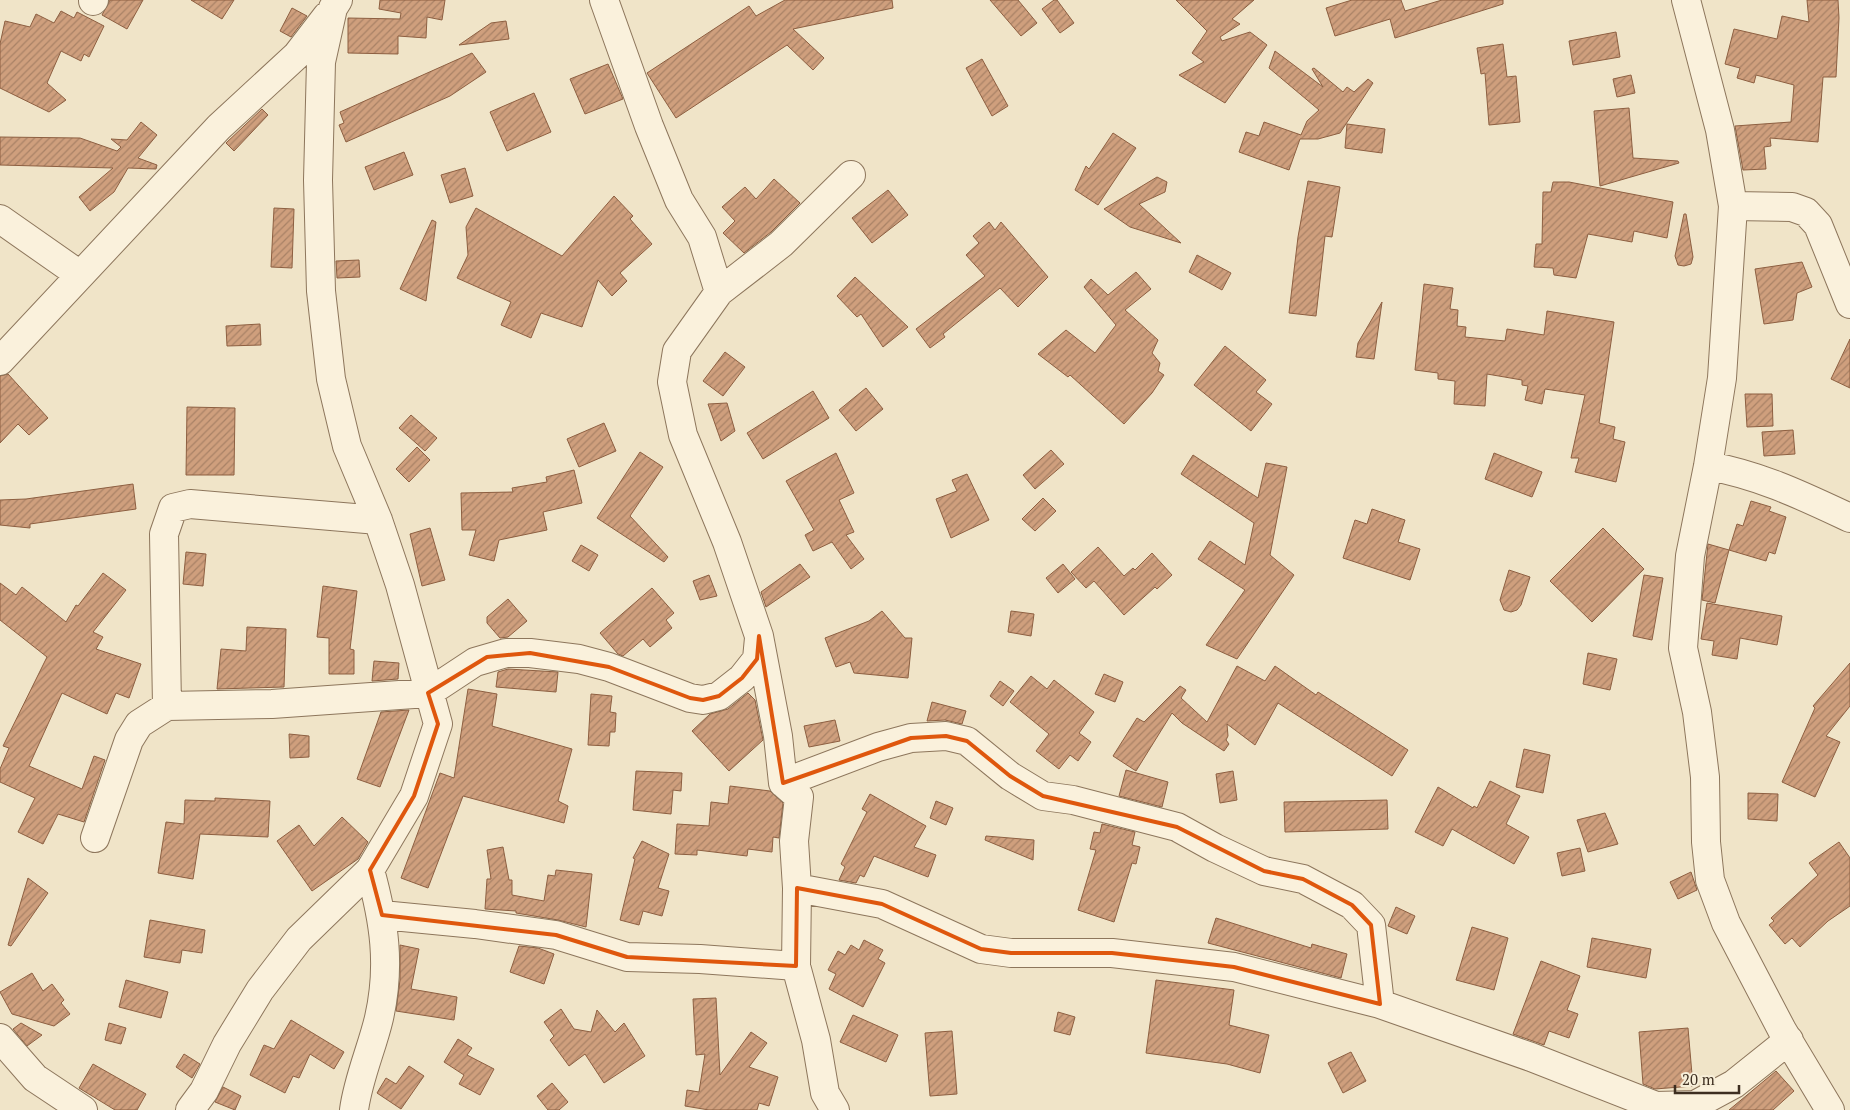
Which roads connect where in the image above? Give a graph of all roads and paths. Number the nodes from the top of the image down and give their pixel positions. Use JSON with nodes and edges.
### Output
{"nodes":[{"id":1,"x":604,"y":0,"type":"edge"},
{"id":2,"x":1686,"y":0,"type":"edge"},
{"id":3,"x":336,"y":4,"type":"edge"},
{"id":4,"x":851,"y":175,"type":"dead end"},
{"id":5,"x":1733,"y":206,"type":"junction"},
{"id":6,"x":0,"y":219,"type":"edge"},
{"id":7,"x":80,"y":275,"type":"junction"},
{"id":8,"x":719,"y":292,"type":"junction"},
{"id":9,"x":1850,"y":304,"type":"edge"},
{"id":10,"x":0,"y":361,"type":"edge"},
{"id":11,"x":1708,"y":466,"type":"junction"},
{"id":12,"x":1850,"y":518,"type":"edge"},
{"id":13,"x":378,"y":520,"type":"junction"},
{"id":14,"x":759,"y":636,"type":"junction"},
{"id":15,"x":428,"y":693,"type":"junction"},
{"id":16,"x":167,"y":706,"type":"junction"},
{"id":17,"x":784,"y":783,"type":"junction"},
{"id":18,"x":95,"y":838,"type":"dead end"},
{"id":19,"x":370,"y":870,"type":"junction"},
{"id":20,"x":797,"y":888,"type":"junction"},
{"id":21,"x":382,"y":915,"type":"junction"},
{"id":22,"x":796,"y":966,"type":"junction"},
{"id":23,"x":1380,"y":1004,"type":"junction"},
{"id":24,"x":0,"y":1038,"type":"edge"},
{"id":25,"x":1788,"y":1040,"type":"junction"},
{"id":26,"x":83,"y":1110,"type":"edge"},
{"id":27,"x":190,"y":1110,"type":"edge"},
{"id":28,"x":354,"y":1110,"type":"edge"},
{"id":29,"x":834,"y":1110,"type":"edge"},
{"id":30,"x":1830,"y":1110,"type":"edge"}],
"edges":[{"from":1,"to":8,"type":"street"},
{"from":2,"to":5,"type":"street"},
{"from":3,"to":7,"type":"street"},
{"from":3,"to":13,"type":"street"},
{"from":4,"to":8,"type":"street"},
{"from":5,"to":9,"type":"street"},
{"from":5,"to":11,"type":"street"},
{"from":6,"to":7,"type":"street"},
{"from":7,"to":10,"type":"street"},
{"from":8,"to":14,"type":"street"},
{"from":11,"to":12,"type":"street"},
{"from":11,"to":25,"type":"street"},
{"from":13,"to":15,"type":"street"},
{"from":13,"to":16,"type":"street"},
{"from":14,"to":15,"type":"street"},
{"from":14,"to":17,"type":"street"},
{"from":15,"to":16,"type":"street"},
{"from":15,"to":19,"type":"street"},
{"from":16,"to":18,"type":"street"},
{"from":17,"to":20,"type":"street"},
{"from":17,"to":23,"type":"street"},
{"from":19,"to":21,"type":"street"},
{"from":19,"to":27,"type":"street"},
{"from":20,"to":22,"type":"street"},
{"from":20,"to":23,"type":"street"},
{"from":21,"to":22,"type":"street"},
{"from":21,"to":28,"type":"street"},
{"from":22,"to":29,"type":"street"},
{"from":23,"to":25,"type":"street"},
{"from":24,"to":26,"type":"street"},
{"from":25,"to":30,"type":"street"}]}
